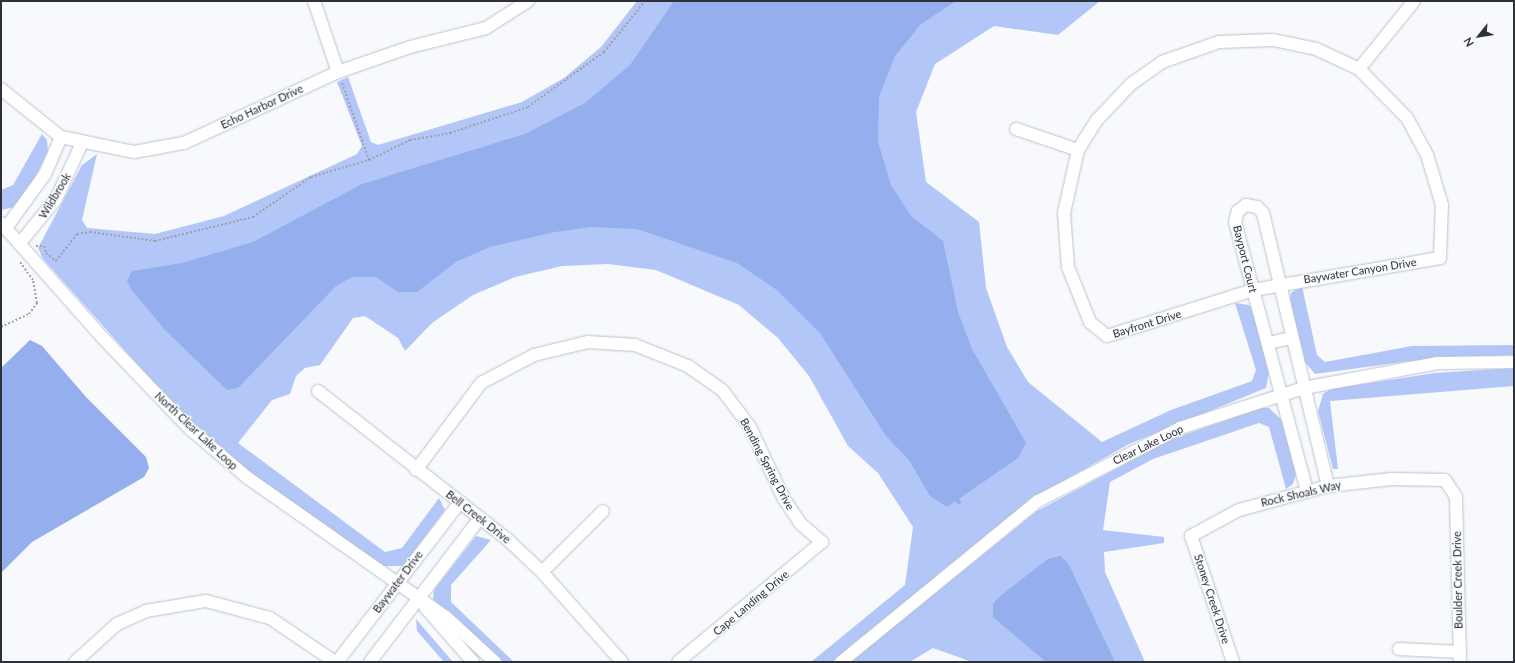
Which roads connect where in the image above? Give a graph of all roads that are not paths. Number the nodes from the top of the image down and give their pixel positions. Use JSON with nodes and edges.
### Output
{"nodes":[{"id":1,"x":314,"y":1,"type":"edge"},
{"id":2,"x":528,"y":1,"type":"edge"},
{"id":3,"x":1414,"y":1,"type":"edge"},
{"id":4,"x":1359,"y":69,"type":"junction"},
{"id":5,"x":338,"y":72,"type":"junction"},
{"id":6,"x":1,"y":89,"type":"edge"},
{"id":7,"x":1016,"y":129,"type":"dead end"},
{"id":8,"x":61,"y":136,"type":"junction"},
{"id":9,"x":82,"y":143,"type":"junction"},
{"id":10,"x":1078,"y":150,"type":"junction"},
{"id":11,"x":3,"y":226,"type":"edge"},
{"id":12,"x":24,"y":248,"type":"junction"},
{"id":13,"x":1280,"y":284,"type":"junction"},
{"id":14,"x":1253,"y":290,"type":"junction"},
{"id":15,"x":1291,"y":338,"type":"junction"},
{"id":16,"x":1269,"y":343,"type":"junction"},
{"id":17,"x":1514,"y":362,"type":"edge"},
{"id":18,"x":1304,"y":388,"type":"junction"},
{"id":19,"x":318,"y":391,"type":"dead end"},
{"id":20,"x":1283,"y":393,"type":"junction"},
{"id":21,"x":416,"y":470,"type":"junction"},
{"id":22,"x":1328,"y":486,"type":"junction"},
{"id":23,"x":1307,"y":491,"type":"junction"},
{"id":24,"x":1456,"y":497,"type":"joint"},
{"id":25,"x":460,"y":502,"type":"junction"},
{"id":26,"x":603,"y":511,"type":"dead end"},
{"id":27,"x":480,"y":518,"type":"junction"},
{"id":28,"x":1190,"y":536,"type":"joint"},
{"id":29,"x":822,"y":542,"type":"joint"},
{"id":30,"x":542,"y":572,"type":"junction"},
{"id":31,"x":396,"y":583,"type":"junction"},
{"id":32,"x":418,"y":599,"type":"junction"},
{"id":33,"x":1399,"y":649,"type":"dead end"},
{"id":34,"x":1460,"y":657,"type":"edge"},
{"id":35,"x":75,"y":662,"type":"edge"},
{"id":36,"x":336,"y":662,"type":"edge"},
{"id":37,"x":370,"y":662,"type":"edge"},
{"id":38,"x":474,"y":662,"type":"edge"},
{"id":39,"x":495,"y":662,"type":"edge"},
{"id":40,"x":622,"y":662,"type":"edge"},
{"id":41,"x":678,"y":662,"type":"edge"},
{"id":42,"x":841,"y":662,"type":"edge"},
{"id":43,"x":1233,"y":662,"type":"edge"}],
"edges":[{"from":1,"to":5,"type":"street"},
{"from":2,"to":5,"type":"street","name":"Echo Harbor Drive"},
{"from":3,"to":4,"type":"street"},
{"from":4,"to":10,"type":"street","name":"Bayfront Drive"},
{"from":4,"to":13,"type":"street","name":"Baywater Canyon Drive"},
{"from":5,"to":9,"type":"street","name":"Echo Harbor Drive"},
{"from":6,"to":8,"type":"street","name":"Echo Harbor Drive"},
{"from":7,"to":10,"type":"street"},
{"from":8,"to":9,"type":"street","name":"Echo Harbor Drive"},
{"from":8,"to":11,"type":"street","name":"Wildbrook"},
{"from":9,"to":12,"type":"street","name":"Wildbrook"},
{"from":10,"to":14,"type":"street","name":"Bayfront Drive"},
{"from":11,"to":12,"type":"street","name":"North Clear Lake Loop"},
{"from":12,"to":31,"type":"street","name":"North Clear Lake Loop"},
{"from":13,"to":14,"type":"street","name":"Bayfront Drive"},
{"from":13,"to":14,"type":"street","name":"Bayport Court"},
{"from":13,"to":15,"type":"street","name":"Bayport Court"},
{"from":14,"to":16,"type":"street","name":"Bayport Court"},
{"from":15,"to":16,"type":"street"},
{"from":15,"to":18,"type":"street","name":"Bayport Court"},
{"from":16,"to":20,"type":"street","name":"Bayport Court"},
{"from":17,"to":18,"type":"street","name":"Clear Lake Loop"},
{"from":18,"to":20,"type":"street","name":"Clear Lake Loop"},
{"from":18,"to":22,"type":"street","name":"Bayport Court"},
{"from":19,"to":21,"type":"street","name":"Bell Creek Drive"},
{"from":20,"to":23,"type":"street","name":"Bayport Court"},
{"from":20,"to":42,"type":"street","name":"Clear Lake Loop"},
{"from":21,"to":25,"type":"street","name":"Bell Creek Drive"},
{"from":21,"to":29,"type":"street","name":"Bending Spring Drive"},
{"from":22,"to":23,"type":"street","name":"Rock Shoals Way"},
{"from":22,"to":24,"type":"street","name":"Rock Shoals Way"},
{"from":23,"to":28,"type":"street","name":"Rock Shoals Way"},
{"from":24,"to":34,"type":"street","name":"Boulder Creek Drive"},
{"from":25,"to":27,"type":"street","name":"Bell Creek Drive"},
{"from":25,"to":31,"type":"street","name":"Baywater Drive"},
{"from":26,"to":30,"type":"street"},
{"from":27,"to":30,"type":"street","name":"Bell Creek Drive"},
{"from":27,"to":32,"type":"street"},
{"from":28,"to":43,"type":"street","name":"Stoney Creek Drive"},
{"from":29,"to":41,"type":"street","name":"Cape Landing Drive"},
{"from":30,"to":40,"type":"street","name":"Bell Creek Drive"},
{"from":31,"to":32,"type":"street","name":"North Clear Lake Loop"},
{"from":31,"to":36,"type":"street","name":"Baywater Drive"},
{"from":32,"to":37,"type":"street"},
{"from":32,"to":38,"type":"street","name":"North Clear Lake Loop"},
{"from":32,"to":39,"type":"street","name":"North Clear Lake Loop"},
{"from":33,"to":34,"type":"street"},
{"from":35,"to":36,"type":"street"}]}
